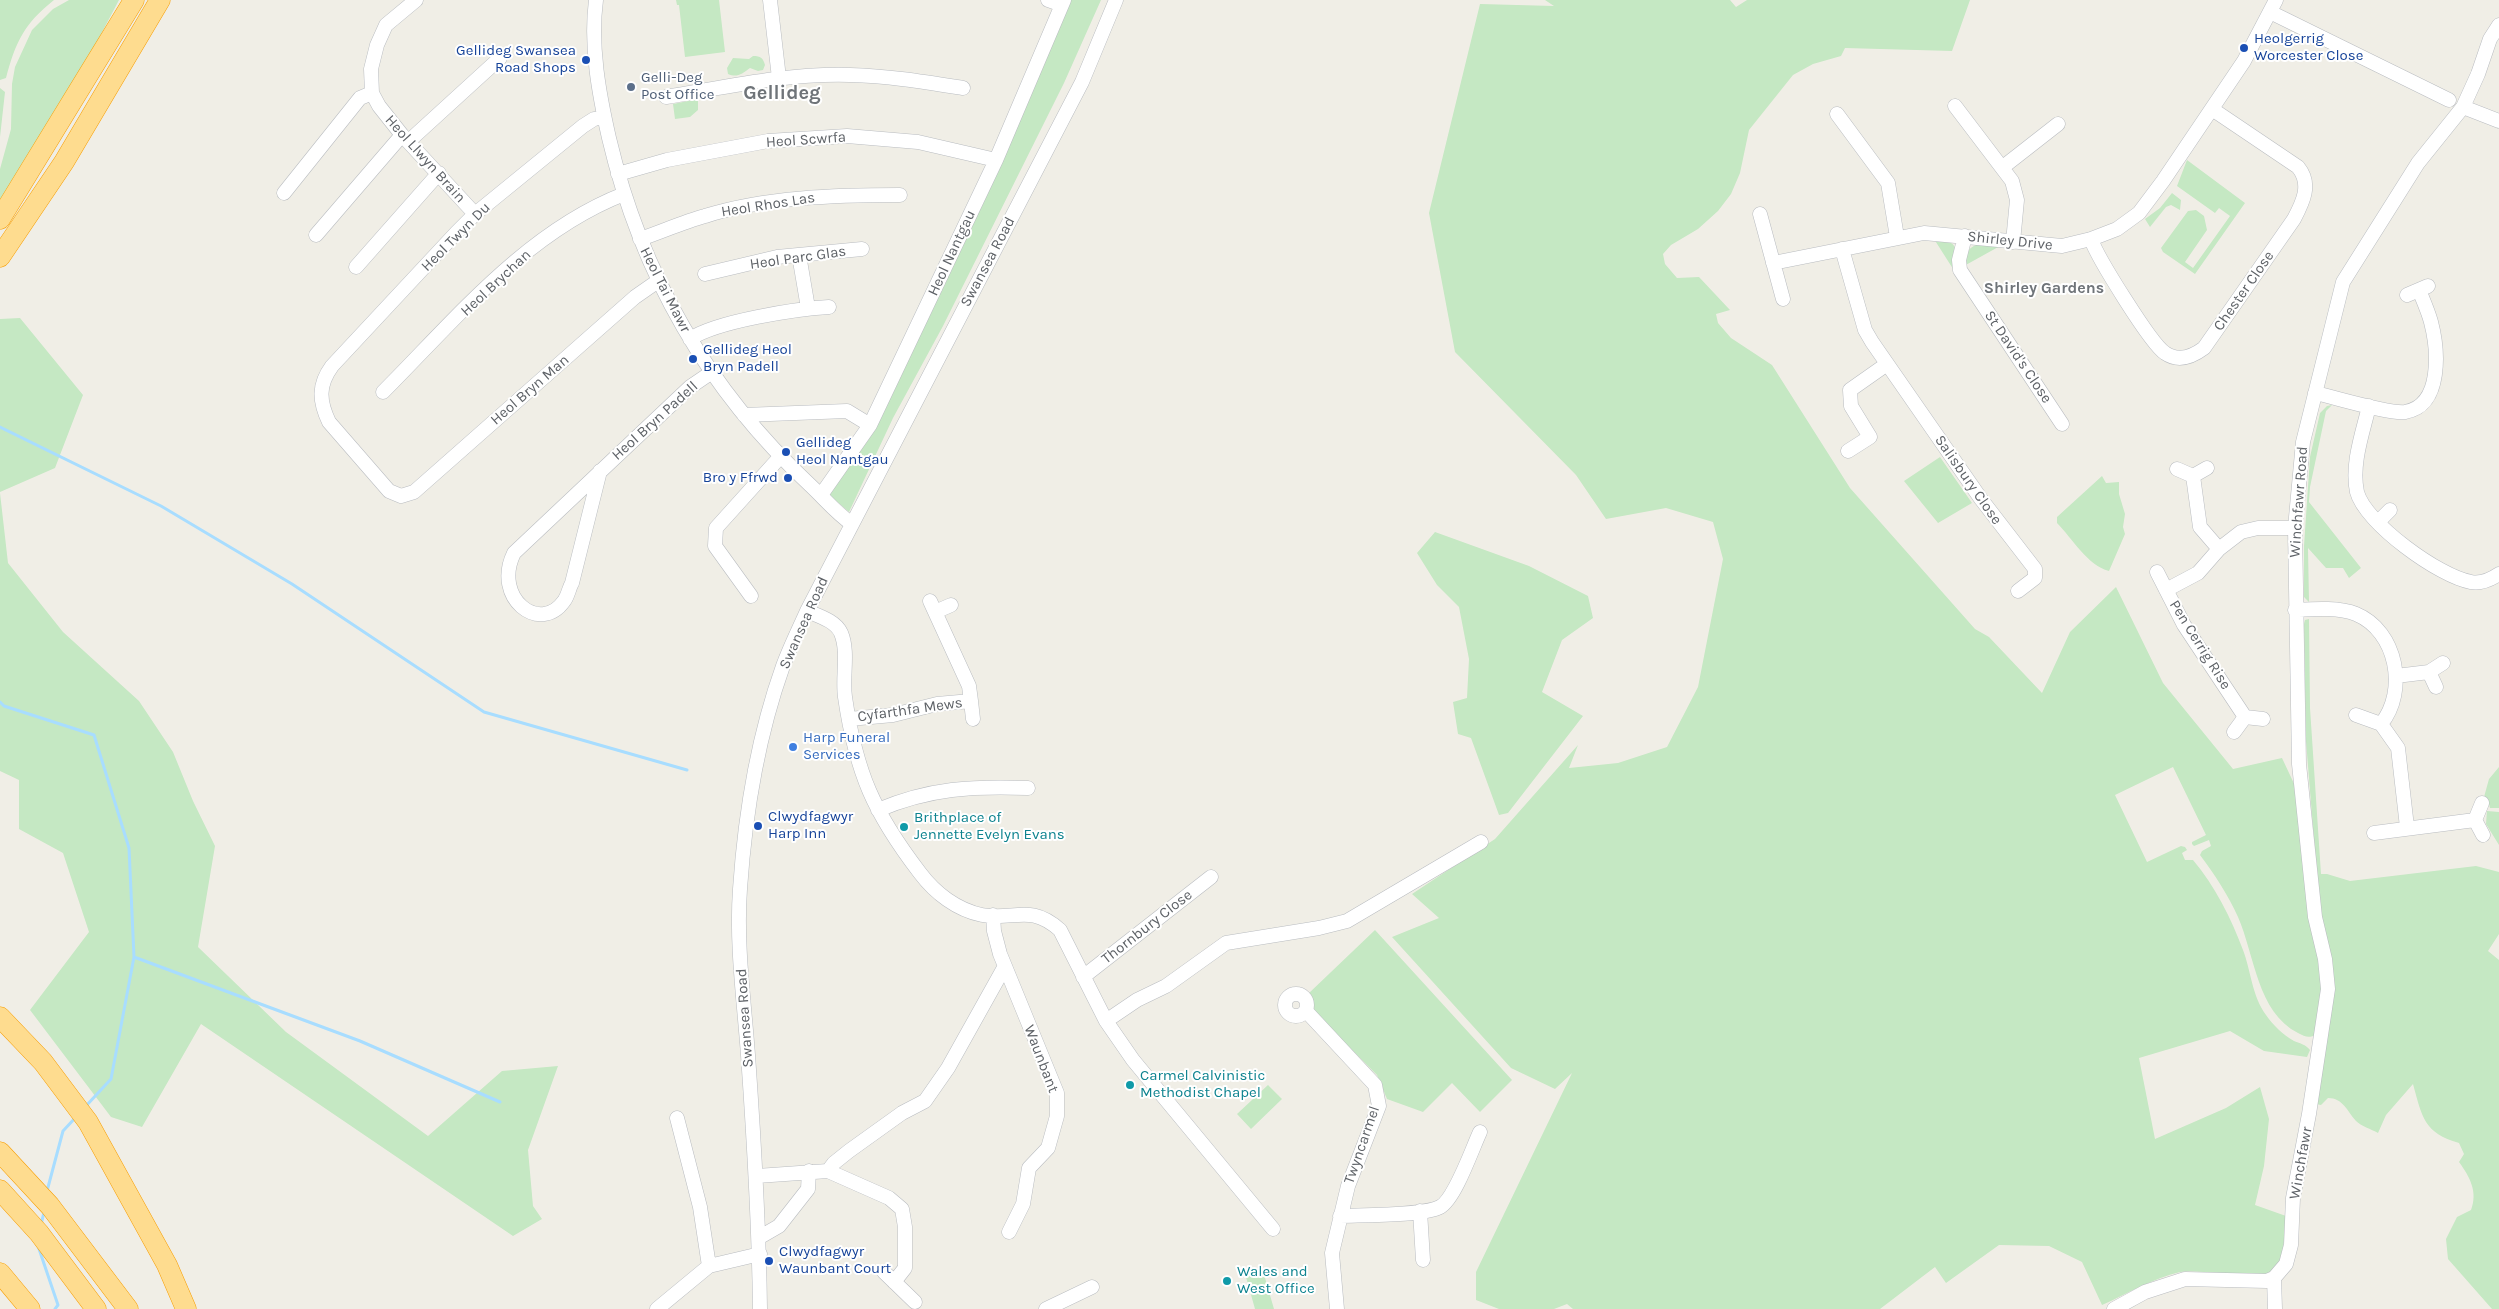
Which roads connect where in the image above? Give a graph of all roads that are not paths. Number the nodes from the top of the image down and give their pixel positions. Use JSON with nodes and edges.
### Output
{"nodes":[{"id":1,"x":134,"y":0,"type":"edge"},
{"id":2,"x":160,"y":0,"type":"edge"},
{"id":3,"x":416,"y":0,"type":"edge"},
{"id":4,"x":596,"y":0,"type":"edge"},
{"id":5,"x":770,"y":0,"type":"edge"},
{"id":6,"x":1048,"y":0,"type":"edge"},
{"id":7,"x":1116,"y":0,"type":"edge"},
{"id":8,"x":1063,"y":2,"type":"edge"},
{"id":9,"x":2273,"y":6,"type":"edge"},
{"id":10,"x":2499,"y":25,"type":"edge"},
{"id":11,"x":500,"y":58,"type":"dead end"},
{"id":12,"x":779,"y":78,"type":"junction"},
{"id":13,"x":963,"y":88,"type":"dead end"},
{"id":14,"x":372,"y":93,"type":"junction"},
{"id":15,"x":666,"y":97,"type":"dead end"},
{"id":16,"x":2449,"y":100,"type":"dead end"},
{"id":17,"x":1955,"y":106,"type":"dead end"},
{"id":18,"x":2463,"y":106,"type":"junction"},
{"id":19,"x":2212,"y":109,"type":"junction"},
{"id":20,"x":1836,"y":114,"type":"dead end"},
{"id":21,"x":604,"y":117,"type":"junction"},
{"id":22,"x":2499,"y":121,"type":"edge"},
{"id":23,"x":2058,"y":124,"type":"dead end"},
{"id":24,"x":405,"y":138,"type":"junction"},
{"id":25,"x":996,"y":160,"type":"junction"},
{"id":26,"x":2002,"y":167,"type":"junction"},
{"id":27,"x":439,"y":173,"type":"junction"},
{"id":28,"x":618,"y":174,"type":"junction"},
{"id":29,"x":284,"y":193,"type":"dead end"},
{"id":30,"x":624,"y":194,"type":"junction"},
{"id":31,"x":900,"y":195,"type":"dead end"},
{"id":32,"x":475,"y":214,"type":"junction"},
{"id":33,"x":1760,"y":214,"type":"dead end"},
{"id":34,"x":0,"y":219,"type":"edge"},
{"id":35,"x":316,"y":235,"type":"dead end"},
{"id":36,"x":1965,"y":236,"type":"junction"},
{"id":37,"x":1897,"y":237,"type":"junction"},
{"id":38,"x":640,"y":239,"type":"junction"},
{"id":39,"x":2091,"y":240,"type":"junction"},
{"id":40,"x":2013,"y":242,"type":"junction"},
{"id":41,"x":862,"y":249,"type":"dead end"},
{"id":42,"x":1842,"y":249,"type":"junction"},
{"id":43,"x":799,"y":255,"type":"junction"},
{"id":44,"x":0,"y":257,"type":"edge"},
{"id":45,"x":1773,"y":263,"type":"junction"},
{"id":46,"x":356,"y":267,"type":"dead end"},
{"id":47,"x":705,"y":274,"type":"dead end"},
{"id":48,"x":658,"y":281,"type":"junction"},
{"id":49,"x":2418,"y":290,"type":"dead end"},
{"id":50,"x":1783,"y":299,"type":"dead end"},
{"id":51,"x":829,"y":307,"type":"dead end"},
{"id":52,"x":808,"y":308,"type":"junction"},
{"id":53,"x":690,"y":339,"type":"junction"},
{"id":54,"x":1887,"y":364,"type":"junction"},
{"id":55,"x":712,"y":372,"type":"junction"},
{"id":56,"x":383,"y":392,"type":"dead end"},
{"id":57,"x":2315,"y":393,"type":"junction"},
{"id":58,"x":2369,"y":406,"type":"junction"},
{"id":59,"x":744,"y":415,"type":"junction"},
{"id":60,"x":2062,"y":424,"type":"dead end"},
{"id":61,"x":870,"y":425,"type":"junction"},
{"id":62,"x":1848,"y":451,"type":"dead end"},
{"id":63,"x":780,"y":457,"type":"junction"},
{"id":64,"x":2208,"y":468,"type":"dead end"},
{"id":65,"x":2177,"y":469,"type":"dead end"},
{"id":66,"x":600,"y":471,"type":"junction"},
{"id":67,"x":2193,"y":476,"type":"junction"},
{"id":68,"x":821,"y":495,"type":"junction"},
{"id":69,"x":401,"y":496,"type":"joint"},
{"id":70,"x":2390,"y":510,"type":"dead end"},
{"id":71,"x":2378,"y":522,"type":"junction"},
{"id":72,"x":852,"y":524,"type":"junction"},
{"id":73,"x":2295,"y":528,"type":"junction"},
{"id":74,"x":2219,"y":550,"type":"junction"},
{"id":75,"x":2157,"y":572,"type":"dead end"},
{"id":76,"x":2499,"y":574,"type":"edge"},
{"id":77,"x":2166,"y":590,"type":"junction"},
{"id":78,"x":2018,"y":591,"type":"dead end"},
{"id":79,"x":751,"y":596,"type":"dead end"},
{"id":80,"x":951,"y":605,"type":"dead end"},
{"id":81,"x":2295,"y":610,"type":"junction"},
{"id":82,"x":807,"y":611,"type":"junction"},
{"id":83,"x":2443,"y":663,"type":"dead end"},
{"id":84,"x":2429,"y":672,"type":"junction"},
{"id":85,"x":2396,"y":676,"type":"junction"},
{"id":86,"x":2436,"y":687,"type":"dead end"},
{"id":87,"x":971,"y":701,"type":"junction"},
{"id":88,"x":2356,"y":715,"type":"dead end"},
{"id":89,"x":2246,"y":717,"type":"junction"},
{"id":90,"x":2263,"y":718,"type":"dead end"},
{"id":91,"x":849,"y":719,"type":"junction"},
{"id":92,"x":972,"y":719,"type":"dead end"},
{"id":93,"x":2381,"y":724,"type":"junction"},
{"id":94,"x":2234,"y":732,"type":"dead end"},
{"id":95,"x":1028,"y":788,"type":"dead end"},
{"id":96,"x":2482,"y":802,"type":"dead end"},
{"id":97,"x":878,"y":810,"type":"junction"},
{"id":98,"x":2475,"y":820,"type":"junction"},
{"id":99,"x":2408,"y":827,"type":"junction"},
{"id":100,"x":2374,"y":833,"type":"dead end"},
{"id":101,"x":2483,"y":835,"type":"dead end"},
{"id":102,"x":1481,"y":842,"type":"dead end"},
{"id":103,"x":1211,"y":877,"type":"dead end"},
{"id":104,"x":2310,"y":878,"type":"joint"},
{"id":105,"x":993,"y":915,"type":"junction"},
{"id":106,"x":1005,"y":966,"type":"junction"},
{"id":107,"x":1083,"y":977,"type":"junction"},
{"id":108,"x":1306,"y":1010,"type":"dead end"},
{"id":109,"x":0,"y":1017,"type":"edge"},
{"id":110,"x":1106,"y":1021,"type":"junction"},
{"id":111,"x":677,"y":1118,"type":"dead end"},
{"id":112,"x":1480,"y":1132,"type":"dead end"},
{"id":113,"x":3,"y":1155,"type":"edge"},
{"id":114,"x":809,"y":1171,"type":"junction"},
{"id":115,"x":828,"y":1171,"type":"junction"},
{"id":116,"x":757,"y":1176,"type":"junction"},
{"id":117,"x":0,"y":1190,"type":"edge"},
{"id":118,"x":1420,"y":1211,"type":"junction"},
{"id":119,"x":1340,"y":1216,"type":"junction"},
{"id":120,"x":1273,"y":1229,"type":"dead end"},
{"id":121,"x":1009,"y":1232,"type":"dead end"},
{"id":122,"x":760,"y":1238,"type":"junction"},
{"id":123,"x":760,"y":1254,"type":"junction"},
{"id":124,"x":1423,"y":1260,"type":"dead end"},
{"id":125,"x":709,"y":1266,"type":"junction"},
{"id":126,"x":884,"y":1272,"type":"dead end"},
{"id":127,"x":0,"y":1273,"type":"edge"},
{"id":128,"x":2274,"y":1278,"type":"junction"},
{"id":129,"x":894,"y":1282,"type":"junction"},
{"id":130,"x":1092,"y":1286,"type":"dead end"},
{"id":131,"x":915,"y":1302,"type":"dead end"},
{"id":132,"x":30,"y":1309,"type":"edge"},
{"id":133,"x":96,"y":1309,"type":"edge"},
{"id":134,"x":128,"y":1309,"type":"edge"},
{"id":135,"x":186,"y":1309,"type":"edge"},
{"id":136,"x":657,"y":1309,"type":"edge"},
{"id":137,"x":760,"y":1309,"type":"edge"},
{"id":138,"x":1046,"y":1309,"type":"edge"},
{"id":139,"x":1337,"y":1309,"type":"edge"},
{"id":140,"x":2114,"y":1309,"type":"edge"},
{"id":141,"x":2275,"y":1309,"type":"edge"}],
"edges":[{"from":1,"to":34,"type":"highway"},
{"from":2,"to":44,"type":"highway"},
{"from":3,"to":14,"type":"street"},
{"from":4,"to":21,"type":"street","name":"Heol Tai Mawr"},
{"from":5,"to":12,"type":"street"},
{"from":6,"to":8,"type":"street"},
{"from":7,"to":72,"type":"street","name":"Swansea Road"},
{"from":8,"to":25,"type":"street","name":"Heol Nantgau"},
{"from":9,"to":16,"type":"street"},
{"from":9,"to":19,"type":"street","name":"Shirley Drive"},
{"from":10,"to":18,"type":"street","name":"Winchfawr Road"},
{"from":11,"to":24,"type":"street"},
{"from":12,"to":13,"type":"street"},
{"from":12,"to":15,"type":"street"},
{"from":14,"to":24,"type":"street","name":"Heol Llwyn Brain"},
{"from":14,"to":29,"type":"street"},
{"from":17,"to":26,"type":"street"},
{"from":18,"to":22,"type":"street"},
{"from":18,"to":57,"type":"street","name":"Winchfawr Road"},
{"from":19,"to":39,"type":"street","name":"Shirley Drive"},
{"from":19,"to":39,"type":"street","name":"Chester Close"},
{"from":20,"to":37,"type":"street"},
{"from":21,"to":28,"type":"street","name":"Heol Tai Mawr"},
{"from":21,"to":32,"type":"street","name":"Heol Twyn Du"},
{"from":23,"to":26,"type":"street"},
{"from":24,"to":27,"type":"street","name":"Heol Llwyn Brain"},
{"from":24,"to":35,"type":"street"},
{"from":25,"to":28,"type":"street","name":"Heol Scwrfa"},
{"from":25,"to":61,"type":"street","name":"Heol Nantgau"},
{"from":26,"to":40,"type":"street"},
{"from":27,"to":32,"type":"street","name":"Heol Llwyn Brain"},
{"from":27,"to":46,"type":"street"},
{"from":28,"to":30,"type":"street","name":"Heol Tai Mawr"},
{"from":30,"to":38,"type":"street","name":"Heol Tai Mawr"},
{"from":30,"to":56,"type":"street","name":"Heol Brychan"},
{"from":31,"to":38,"type":"street","name":"Heol Rhos Las"},
{"from":32,"to":69,"type":"street","name":"Heol Twyn Du"},
{"from":33,"to":45,"type":"street"},
{"from":36,"to":37,"type":"street","name":"Shirley Drive"},
{"from":36,"to":40,"type":"street","name":"Shirley Drive"},
{"from":36,"to":60,"type":"street","name":"St David's Close"},
{"from":37,"to":42,"type":"street","name":"Shirley Drive"},
{"from":38,"to":48,"type":"street","name":"Heol Tai Mawr"},
{"from":39,"to":40,"type":"street","name":"Shirley Drive"},
{"from":41,"to":43,"type":"street","name":"Heol Parc Glas"},
{"from":42,"to":45,"type":"street","name":"Shirley Drive"},
{"from":42,"to":54,"type":"street","name":"Salisbury Close"},
{"from":43,"to":47,"type":"street","name":"Heol Parc Glas"},
{"from":43,"to":52,"type":"street"},
{"from":45,"to":50,"type":"street"},
{"from":48,"to":53,"type":"street","name":"Heol Tai Mawr"},
{"from":48,"to":69,"type":"street","name":"Heol Bryn Man"},
{"from":49,"to":58,"type":"street"},
{"from":51,"to":52,"type":"street"},
{"from":52,"to":53,"type":"street"},
{"from":53,"to":55,"type":"street","name":"Heol Tai Mawr"},
{"from":54,"to":62,"type":"street"},
{"from":54,"to":78,"type":"street","name":"Salisbury Close"},
{"from":55,"to":59,"type":"street","name":"Heol Tai Mawr"},
{"from":55,"to":66,"type":"street","name":"Heol Bryn Padell"},
{"from":57,"to":58,"type":"street"},
{"from":57,"to":73,"type":"street","name":"Winchfawr Road"},
{"from":58,"to":71,"type":"street"},
{"from":59,"to":61,"type":"street"},
{"from":59,"to":63,"type":"street","name":"Heol Tai Mawr"},
{"from":61,"to":68,"type":"street","name":"Heol Nantgau"},
{"from":63,"to":68,"type":"street","name":"Heol Tai Mawr"},
{"from":63,"to":79,"type":"street"},
{"from":64,"to":67,"type":"street"},
{"from":65,"to":67,"type":"street"},
{"from":66,"to":66,"type":"street","name":"Heol Bryn Padell"},
{"from":67,"to":74,"type":"street"},
{"from":68,"to":72,"type":"street","name":"Heol Tai Mawr"},
{"from":70,"to":71,"type":"street"},
{"from":71,"to":76,"type":"street"},
{"from":72,"to":82,"type":"street","name":"Swansea Road"},
{"from":73,"to":74,"type":"street"},
{"from":73,"to":81,"type":"street","name":"Winchfawr Road"},
{"from":74,"to":77,"type":"street"},
{"from":75,"to":77,"type":"street","name":"Pen Cerrig Rise"},
{"from":77,"to":89,"type":"street","name":"Pen Cerrig Rise"},
{"from":80,"to":87,"type":"street","name":"Cyfarthfa Mews"},
{"from":81,"to":85,"type":"street"},
{"from":81,"to":104,"type":"street","name":"Winchfawr Road"},
{"from":82,"to":91,"type":"street"},
{"from":82,"to":116,"type":"street","name":"Swansea Road"},
{"from":83,"to":84,"type":"street"},
{"from":84,"to":85,"type":"street"},
{"from":84,"to":86,"type":"street"},
{"from":85,"to":93,"type":"street"},
{"from":87,"to":91,"type":"street","name":"Cyfarthfa Mews"},
{"from":87,"to":92,"type":"street","name":"Cyfarthfa Mews"},
{"from":88,"to":93,"type":"street"},
{"from":89,"to":90,"type":"street"},
{"from":89,"to":94,"type":"street"},
{"from":91,"to":97,"type":"street"},
{"from":93,"to":99,"type":"street"},
{"from":95,"to":97,"type":"street"},
{"from":96,"to":98,"type":"street"},
{"from":97,"to":105,"type":"street"},
{"from":98,"to":99,"type":"street"},
{"from":98,"to":101,"type":"street"},
{"from":99,"to":100,"type":"street"},
{"from":102,"to":110,"type":"street"},
{"from":103,"to":107,"type":"street","name":"Thornbury Close"},
{"from":104,"to":128,"type":"street","name":"Winchfawr"},
{"from":105,"to":106,"type":"street","name":"Waunbant"},
{"from":105,"to":107,"type":"street"},
{"from":106,"to":115,"type":"street"},
{"from":106,"to":121,"type":"street","name":"Waunbant"},
{"from":107,"to":110,"type":"street"},
{"from":108,"to":119,"type":"street","name":"Twyncarmel"},
{"from":109,"to":135,"type":"highway"},
{"from":110,"to":120,"type":"street"},
{"from":111,"to":125,"type":"street"},
{"from":112,"to":118,"type":"street"},
{"from":113,"to":134,"type":"highway"},
{"from":114,"to":115,"type":"street"},
{"from":114,"to":116,"type":"street"},
{"from":114,"to":122,"type":"street"},
{"from":115,"to":129,"type":"street"},
{"from":116,"to":122,"type":"street","name":"Swansea Road"},
{"from":117,"to":133,"type":"highway"},
{"from":118,"to":119,"type":"street"},
{"from":118,"to":124,"type":"street"},
{"from":119,"to":139,"type":"street","name":"Twyncarmel"},
{"from":122,"to":123,"type":"street","name":"Swansea Road"},
{"from":123,"to":125,"type":"street"},
{"from":123,"to":137,"type":"street","name":"Swansea Road"},
{"from":125,"to":136,"type":"street"},
{"from":126,"to":129,"type":"street"},
{"from":127,"to":132,"type":"highway"},
{"from":128,"to":140,"type":"street"},
{"from":128,"to":141,"type":"street"},
{"from":129,"to":131,"type":"street"},
{"from":130,"to":138,"type":"street"}]}
